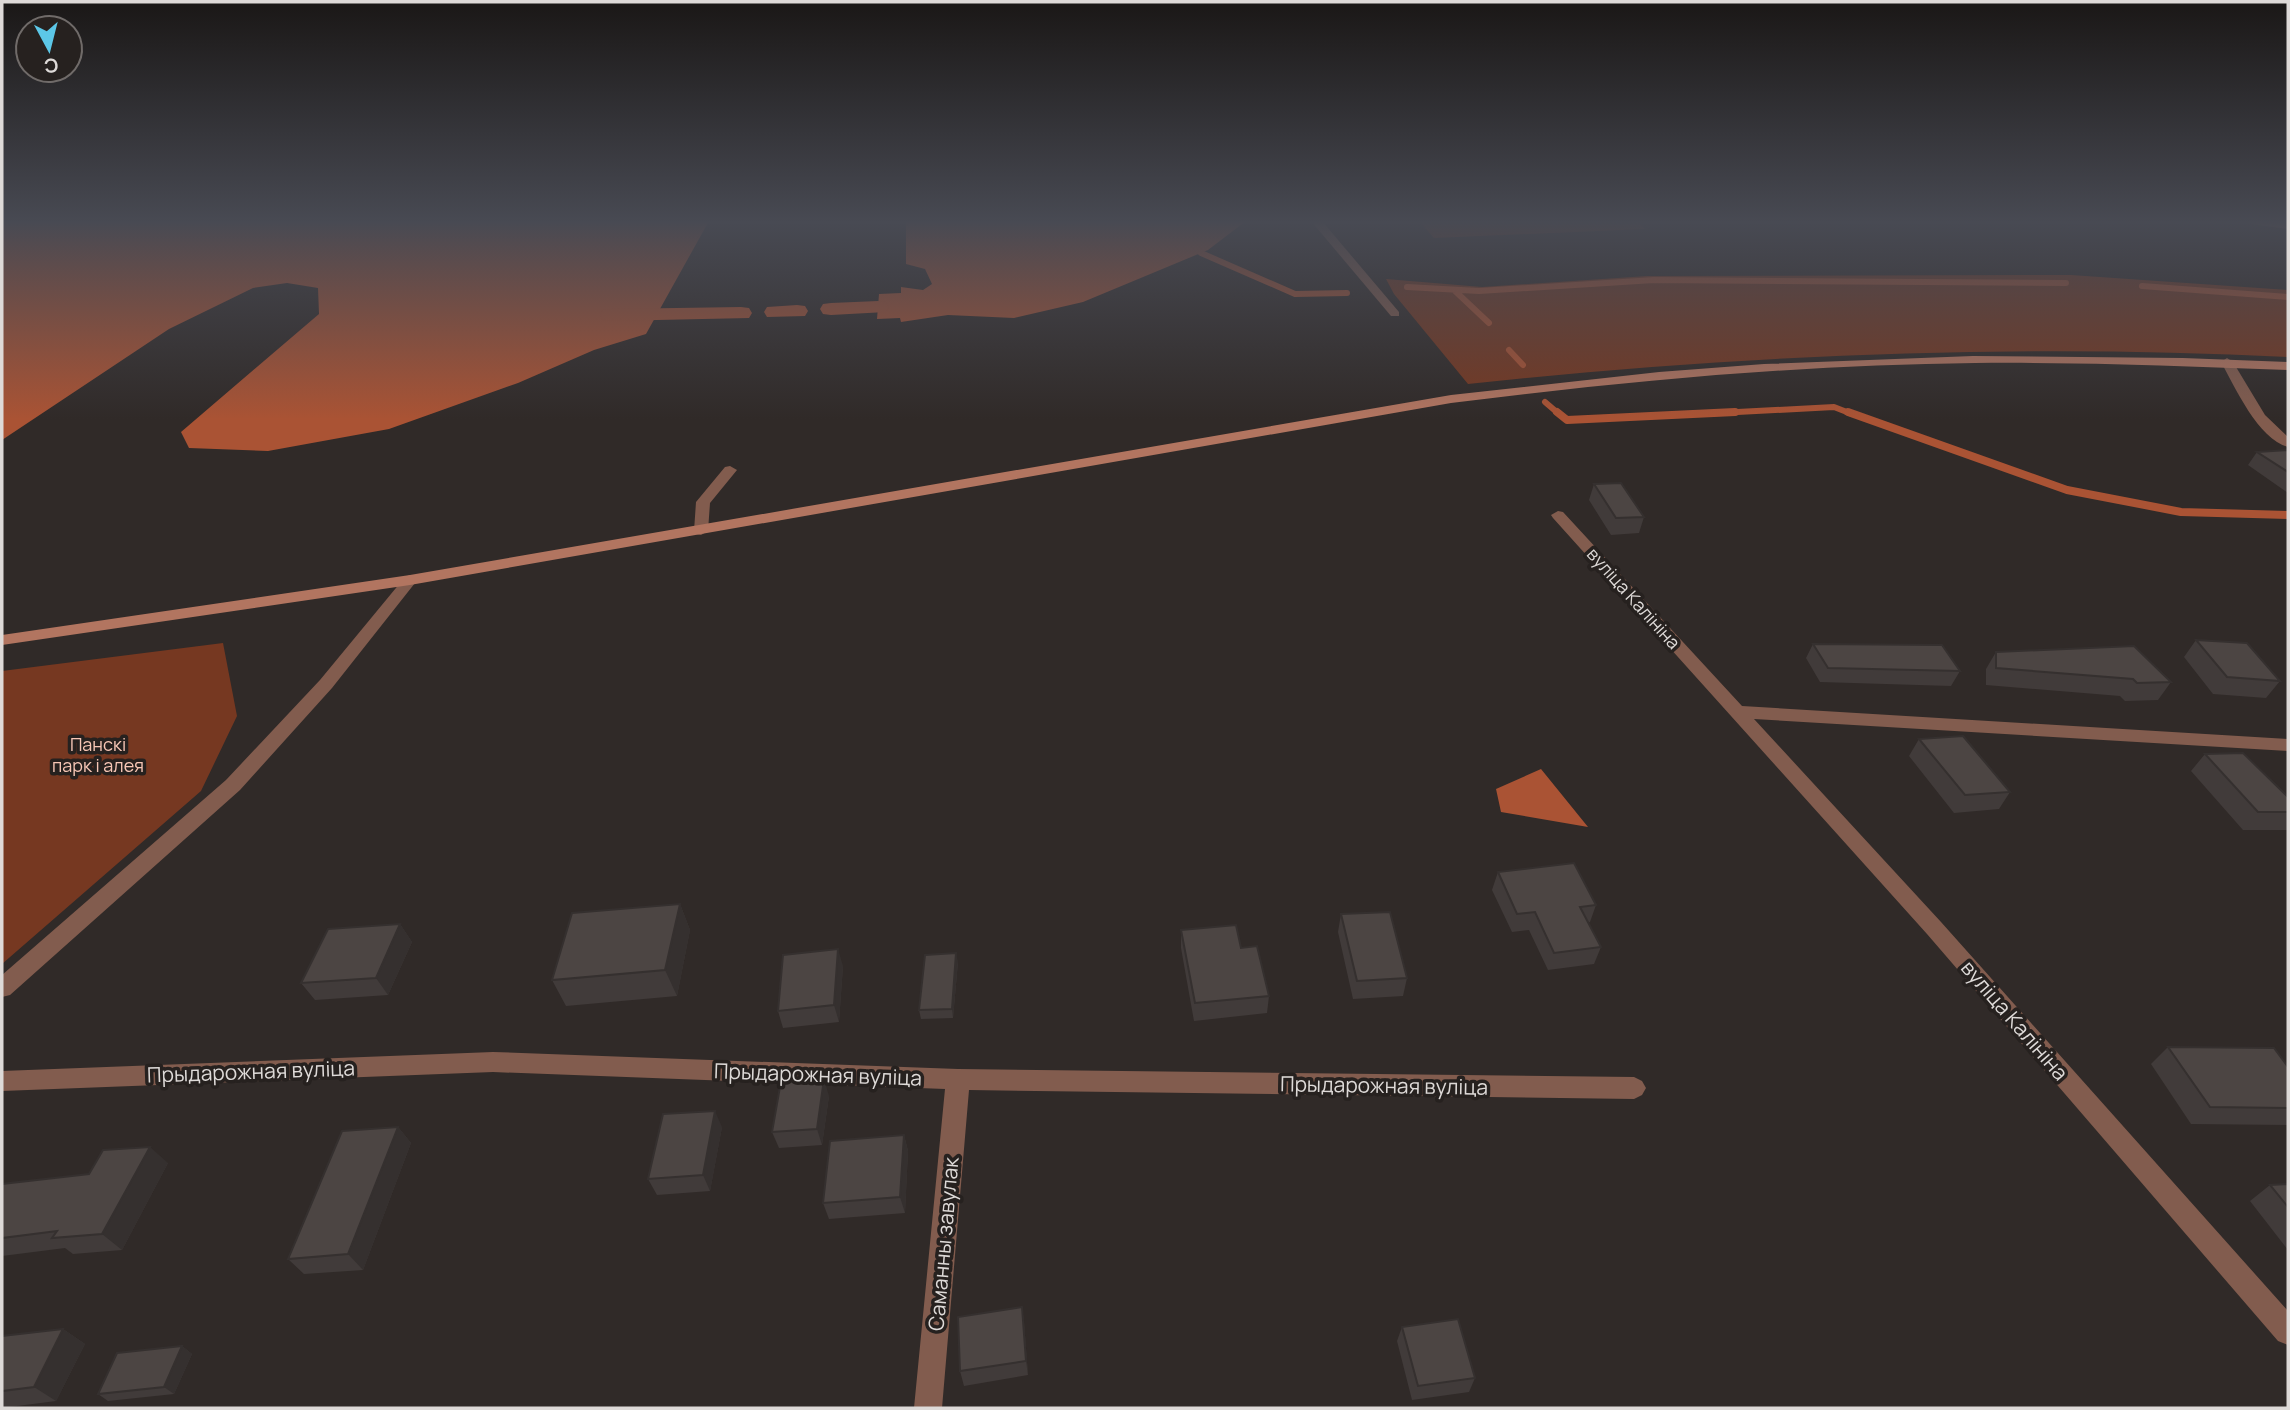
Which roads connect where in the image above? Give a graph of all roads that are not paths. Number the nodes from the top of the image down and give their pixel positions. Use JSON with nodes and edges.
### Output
{"nodes":[{"id":1,"x":1372,"y":287,"type":"edge"},
{"id":2,"x":1395,"y":314,"type":"dead end"},
{"id":3,"x":2227,"y":362,"type":"junction"},
{"id":4,"x":2288,"y":366,"type":"edge"},
{"id":5,"x":2288,"y":443,"type":"edge"},
{"id":6,"x":730,"y":470,"type":"dead end"},
{"id":7,"x":1558,"y":515,"type":"dead end"},
{"id":8,"x":701,"y":531,"type":"junction"},
{"id":9,"x":410,"y":580,"type":"junction"},
{"id":10,"x":2,"y":640,"type":"edge"},
{"id":11,"x":1738,"y":712,"type":"junction"},
{"id":12,"x":2288,"y":745,"type":"edge"},
{"id":13,"x":2,"y":988,"type":"edge"},
{"id":14,"x":958,"y":1079,"type":"junction"},
{"id":15,"x":2,"y":1081,"type":"edge"},
{"id":16,"x":1634,"y":1088,"type":"dead end"},
{"id":17,"x":2288,"y":1331,"type":"edge"},
{"id":18,"x":928,"y":1408,"type":"edge"}],
"edges":[{"from":1,"to":2,"type":"street"},
{"from":3,"to":4,"type":"main road"},
{"from":3,"to":5,"type":"street"},
{"from":3,"to":8,"type":"main road"},
{"from":6,"to":8,"type":"street"},
{"from":7,"to":11,"type":"street","name":"вуліца Калініна"},
{"from":8,"to":9,"type":"main road"},
{"from":9,"to":10,"type":"main road"},
{"from":9,"to":13,"type":"street"},
{"from":11,"to":12,"type":"street"},
{"from":11,"to":17,"type":"street","name":"вуліца Калініна"},
{"from":14,"to":15,"type":"street","name":"Прыдарожная вуліца"},
{"from":14,"to":16,"type":"street","name":"Прыдарожная вуліца"},
{"from":14,"to":18,"type":"street","name":"Саманны завулак"}]}
